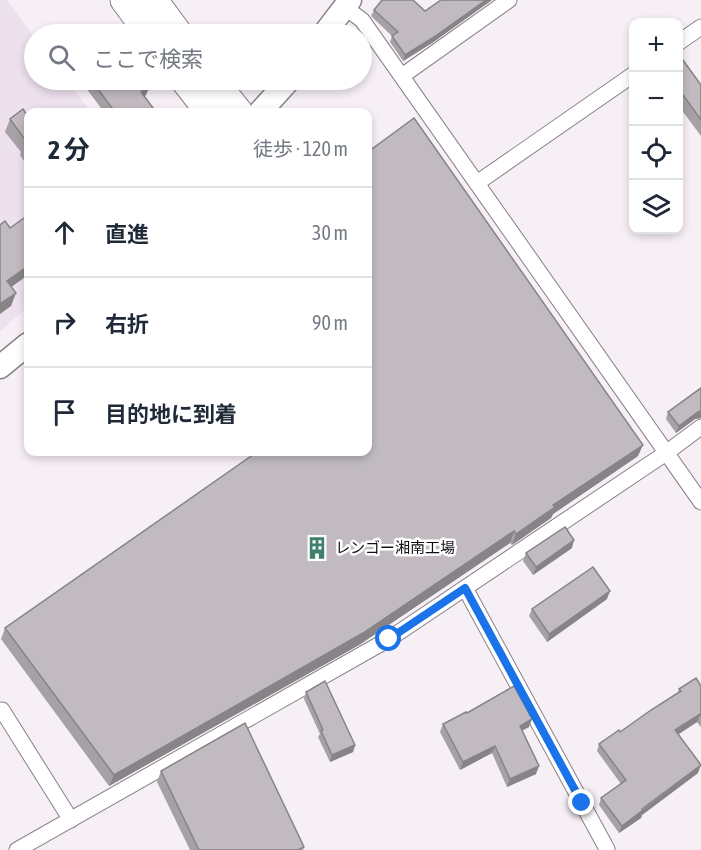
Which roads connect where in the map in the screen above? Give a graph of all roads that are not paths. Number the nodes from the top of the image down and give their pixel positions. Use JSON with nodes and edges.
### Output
{"nodes":[{"id":1,"x":124,"y":0,"type":"edge"},
{"id":2,"x":509,"y":0,"type":"edge"},
{"id":3,"x":347,"y":4,"type":"edge"},
{"id":4,"x":163,"y":22,"type":"edge"},
{"id":5,"x":332,"y":24,"type":"edge"},
{"id":6,"x":365,"y":24,"type":"edge"},
{"id":7,"x":701,"y":27,"type":"edge"},
{"id":8,"x":372,"y":34,"type":"edge"},
{"id":9,"x":683,"y":40,"type":"edge"},
{"id":10,"x":402,"y":76,"type":"junction"},
{"id":11,"x":629,"y":77,"type":"edge"},
{"id":12,"x":192,"y":90,"type":"edge"},
{"id":13,"x":221,"y":90,"type":"edge"},
{"id":14,"x":280,"y":90,"type":"edge"},
{"id":15,"x":206,"y":108,"type":"edge"},
{"id":16,"x":236,"y":108,"type":"edge"},
{"id":17,"x":264,"y":108,"type":"edge"},
{"id":18,"x":477,"y":183,"type":"junction"},
{"id":19,"x":24,"y":347,"type":"edge"},
{"id":20,"x":0,"y":368,"type":"edge"},
{"id":21,"x":701,"y":427,"type":"edge"},
{"id":22,"x":666,"y":453,"type":"junction"},
{"id":23,"x":701,"y":502,"type":"edge"},
{"id":24,"x":465,"y":588,"type":"junction"},
{"id":25,"x":0,"y":711,"type":"edge"},
{"id":26,"x":71,"y":820,"type":"junction"},
{"id":27,"x":17,"y":850,"type":"edge"},
{"id":28,"x":608,"y":850,"type":"edge"}],
"edges":[{"from":1,"to":4,"type":"highway"},
{"from":2,"to":10,"type":"street"},
{"from":3,"to":5,"type":"main road"},
{"from":3,"to":6,"type":"street"},
{"from":7,"to":9,"type":"street"},
{"from":8,"to":10,"type":"street"},
{"from":10,"to":18,"type":"street"},
{"from":11,"to":18,"type":"street"},
{"from":12,"to":15,"type":"highway"},
{"from":13,"to":16,"type":"highway"},
{"from":14,"to":17,"type":"main road"},
{"from":18,"to":22,"type":"street"},
{"from":19,"to":20,"type":"main road"},
{"from":21,"to":22,"type":"street"},
{"from":22,"to":23,"type":"street"},
{"from":22,"to":24,"type":"street"},
{"from":24,"to":26,"type":"street"},
{"from":24,"to":28,"type":"street"},
{"from":25,"to":26,"type":"street"},
{"from":26,"to":27,"type":"street"}]}
